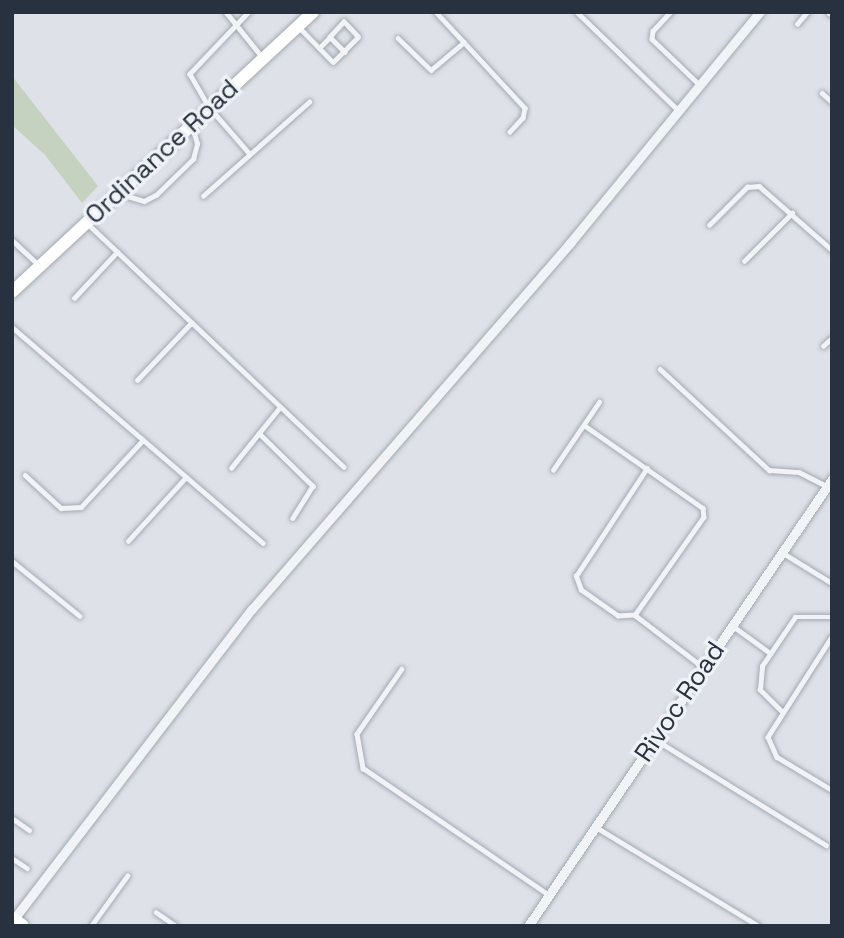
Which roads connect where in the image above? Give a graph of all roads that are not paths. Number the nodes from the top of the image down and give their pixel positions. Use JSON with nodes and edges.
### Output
{"nodes":[{"id":1,"x":226,"y":12,"type":"edge"},
{"id":2,"x":249,"y":12,"type":"edge"},
{"id":3,"x":313,"y":12,"type":"edge"},
{"id":4,"x":436,"y":12,"type":"edge"},
{"id":5,"x":577,"y":12,"type":"edge"},
{"id":6,"x":671,"y":12,"type":"edge"},
{"id":7,"x":760,"y":12,"type":"edge"},
{"id":8,"x":807,"y":12,"type":"edge"},
{"id":9,"x":797,"y":24,"type":"dead end"},
{"id":10,"x":235,"y":26,"type":"junction"},
{"id":11,"x":298,"y":26,"type":"junction"},
{"id":12,"x":330,"y":37,"type":"junction"},
{"id":13,"x":398,"y":38,"type":"dead end"},
{"id":14,"x":464,"y":42,"type":"junction"},
{"id":15,"x":319,"y":48,"type":"junction"},
{"id":16,"x":345,"y":52,"type":"junction"},
{"id":17,"x":263,"y":58,"type":"junction"},
{"id":18,"x":700,"y":86,"type":"junction"},
{"id":19,"x":821,"y":93,"type":"dead end"},
{"id":20,"x":309,"y":102,"type":"dead end"},
{"id":21,"x":832,"y":102,"type":"edge"},
{"id":22,"x":210,"y":108,"type":"junction"},
{"id":23,"x":679,"y":111,"type":"junction"},
{"id":24,"x":192,"y":125,"type":"junction"},
{"id":25,"x":510,"y":132,"type":"dead end"},
{"id":26,"x":250,"y":154,"type":"junction"},
{"id":27,"x":118,"y":193,"type":"junction"},
{"id":28,"x":203,"y":196,"type":"dead end"},
{"id":29,"x":792,"y":213,"type":"junction"},
{"id":30,"x":86,"y":223,"type":"junction"},
{"id":31,"x":709,"y":225,"type":"dead end"},
{"id":32,"x":12,"y":240,"type":"edge"},
{"id":33,"x":832,"y":250,"type":"edge"},
{"id":34,"x":117,"y":252,"type":"junction"},
{"id":35,"x":744,"y":261,"type":"dead end"},
{"id":36,"x":40,"y":266,"type":"junction"},
{"id":37,"x":12,"y":292,"type":"edge"},
{"id":38,"x":74,"y":298,"type":"dead end"},
{"id":39,"x":191,"y":323,"type":"junction"},
{"id":40,"x":12,"y":327,"type":"edge"},
{"id":41,"x":832,"y":338,"type":"edge"},
{"id":42,"x":823,"y":346,"type":"dead end"},
{"id":43,"x":660,"y":369,"type":"dead end"},
{"id":44,"x":137,"y":380,"type":"dead end"},
{"id":45,"x":599,"y":402,"type":"dead end"},
{"id":46,"x":280,"y":407,"type":"junction"},
{"id":47,"x":584,"y":425,"type":"junction"},
{"id":48,"x":259,"y":433,"type":"junction"},
{"id":49,"x":143,"y":440,"type":"junction"},
{"id":50,"x":344,"y":467,"type":"dead end"},
{"id":51,"x":231,"y":468,"type":"dead end"},
{"id":52,"x":647,"y":468,"type":"junction"},
{"id":53,"x":553,"y":470,"type":"dead end"},
{"id":54,"x":25,"y":475,"type":"dead end"},
{"id":55,"x":186,"y":477,"type":"junction"},
{"id":56,"x":829,"y":482,"type":"edge"},
{"id":57,"x":293,"y":519,"type":"dead end"},
{"id":58,"x":128,"y":541,"type":"dead end"},
{"id":59,"x":263,"y":543,"type":"dead end"},
{"id":60,"x":783,"y":552,"type":"junction"},
{"id":61,"x":12,"y":561,"type":"edge"},
{"id":62,"x":832,"y":583,"type":"edge"},
{"id":63,"x":635,"y":615,"type":"junction"},
{"id":64,"x":80,"y":616,"type":"dead end"},
{"id":65,"x":832,"y":617,"type":"edge"},
{"id":66,"x":732,"y":626,"type":"junction"},
{"id":67,"x":832,"y":637,"type":"edge"},
{"id":68,"x":770,"y":653,"type":"junction"},
{"id":69,"x":704,"y":667,"type":"junction"},
{"id":70,"x":402,"y":669,"type":"dead end"},
{"id":71,"x":781,"y":711,"type":"junction"},
{"id":72,"x":655,"y":739,"type":"junction"},
{"id":73,"x":832,"y":790,"type":"edge"},
{"id":74,"x":12,"y":818,"type":"edge"},
{"id":75,"x":595,"y":827,"type":"junction"},
{"id":76,"x":29,"y":830,"type":"dead end"},
{"id":77,"x":826,"y":845,"type":"dead end"},
{"id":78,"x":12,"y":858,"type":"edge"},
{"id":79,"x":27,"y":868,"type":"dead end"},
{"id":80,"x":127,"y":876,"type":"dead end"},
{"id":81,"x":548,"y":894,"type":"junction"},
{"id":82,"x":156,"y":912,"type":"dead end"},
{"id":83,"x":16,"y":922,"type":"edge"},
{"id":84,"x":532,"y":924,"type":"edge"},
{"id":85,"x":91,"y":926,"type":"edge"},
{"id":86,"x":176,"y":926,"type":"edge"},
{"id":87,"x":759,"y":926,"type":"edge"}],
"edges":[{"from":1,"to":10,"type":"lane"},
{"from":2,"to":10,"type":"lane"},
{"from":3,"to":11,"type":"street","name":"Ordinance Road"},
{"from":4,"to":14,"type":"lane"},
{"from":5,"to":23,"type":"lane"},
{"from":6,"to":18,"type":"lane"},
{"from":7,"to":18,"type":"street"},
{"from":8,"to":9,"type":"lane"},
{"from":10,"to":17,"type":"lane"},
{"from":10,"to":22,"type":"lane"},
{"from":11,"to":15,"type":"lane"},
{"from":11,"to":17,"type":"street","name":"Ordinance Road"},
{"from":12,"to":15,"type":"lane"},
{"from":12,"to":16,"type":"lane"},
{"from":12,"to":16,"type":"lane"},
{"from":13,"to":14,"type":"lane"},
{"from":14,"to":25,"type":"lane"},
{"from":15,"to":16,"type":"lane"},
{"from":17,"to":22,"type":"street","name":"Ordinance Road"},
{"from":18,"to":23,"type":"street"},
{"from":19,"to":21,"type":"lane"},
{"from":20,"to":26,"type":"lane"},
{"from":22,"to":24,"type":"street","name":"Ordinance Road"},
{"from":22,"to":26,"type":"lane"},
{"from":23,"to":83,"type":"street"},
{"from":24,"to":27,"type":"street","name":"Ordinance Road"},
{"from":24,"to":27,"type":"lane"},
{"from":26,"to":28,"type":"lane"},
{"from":27,"to":30,"type":"street","name":"Ordinance Road"},
{"from":29,"to":31,"type":"lane"},
{"from":29,"to":33,"type":"lane"},
{"from":29,"to":35,"type":"lane"},
{"from":30,"to":34,"type":"lane"},
{"from":30,"to":36,"type":"street","name":"Ordinance Road"},
{"from":32,"to":36,"type":"lane"},
{"from":34,"to":38,"type":"lane"},
{"from":34,"to":39,"type":"lane"},
{"from":36,"to":37,"type":"street","name":"Ordinance Road"},
{"from":39,"to":44,"type":"lane"},
{"from":39,"to":46,"type":"lane"},
{"from":40,"to":49,"type":"lane"},
{"from":41,"to":42,"type":"lane"},
{"from":43,"to":56,"type":"lane"},
{"from":45,"to":47,"type":"lane"},
{"from":46,"to":48,"type":"lane"},
{"from":46,"to":50,"type":"lane"},
{"from":47,"to":52,"type":"lane"},
{"from":47,"to":53,"type":"lane"},
{"from":48,"to":51,"type":"lane"},
{"from":48,"to":57,"type":"lane"},
{"from":49,"to":54,"type":"lane"},
{"from":49,"to":55,"type":"lane"},
{"from":52,"to":63,"type":"lane"},
{"from":52,"to":63,"type":"lane"},
{"from":55,"to":58,"type":"lane"},
{"from":55,"to":59,"type":"lane"},
{"from":56,"to":60,"type":"street","name":"Rivoc Road"},
{"from":60,"to":62,"type":"lane"},
{"from":60,"to":66,"type":"street","name":"Rivoc Road"},
{"from":61,"to":64,"type":"lane"},
{"from":63,"to":69,"type":"lane"},
{"from":65,"to":68,"type":"lane"},
{"from":66,"to":68,"type":"lane"},
{"from":66,"to":69,"type":"street","name":"Rivoc Road"},
{"from":67,"to":71,"type":"lane"},
{"from":68,"to":71,"type":"lane"},
{"from":69,"to":72,"type":"street","name":"Rivoc Road"},
{"from":70,"to":81,"type":"lane"},
{"from":71,"to":73,"type":"lane"},
{"from":72,"to":75,"type":"street","name":"Rivoc Road"},
{"from":72,"to":77,"type":"lane"},
{"from":74,"to":76,"type":"lane"},
{"from":75,"to":81,"type":"street","name":"Rivoc Road"},
{"from":75,"to":87,"type":"lane"},
{"from":78,"to":79,"type":"lane"},
{"from":80,"to":85,"type":"lane"},
{"from":81,"to":84,"type":"street","name":"Rivoc Road"},
{"from":82,"to":86,"type":"lane"}]}
